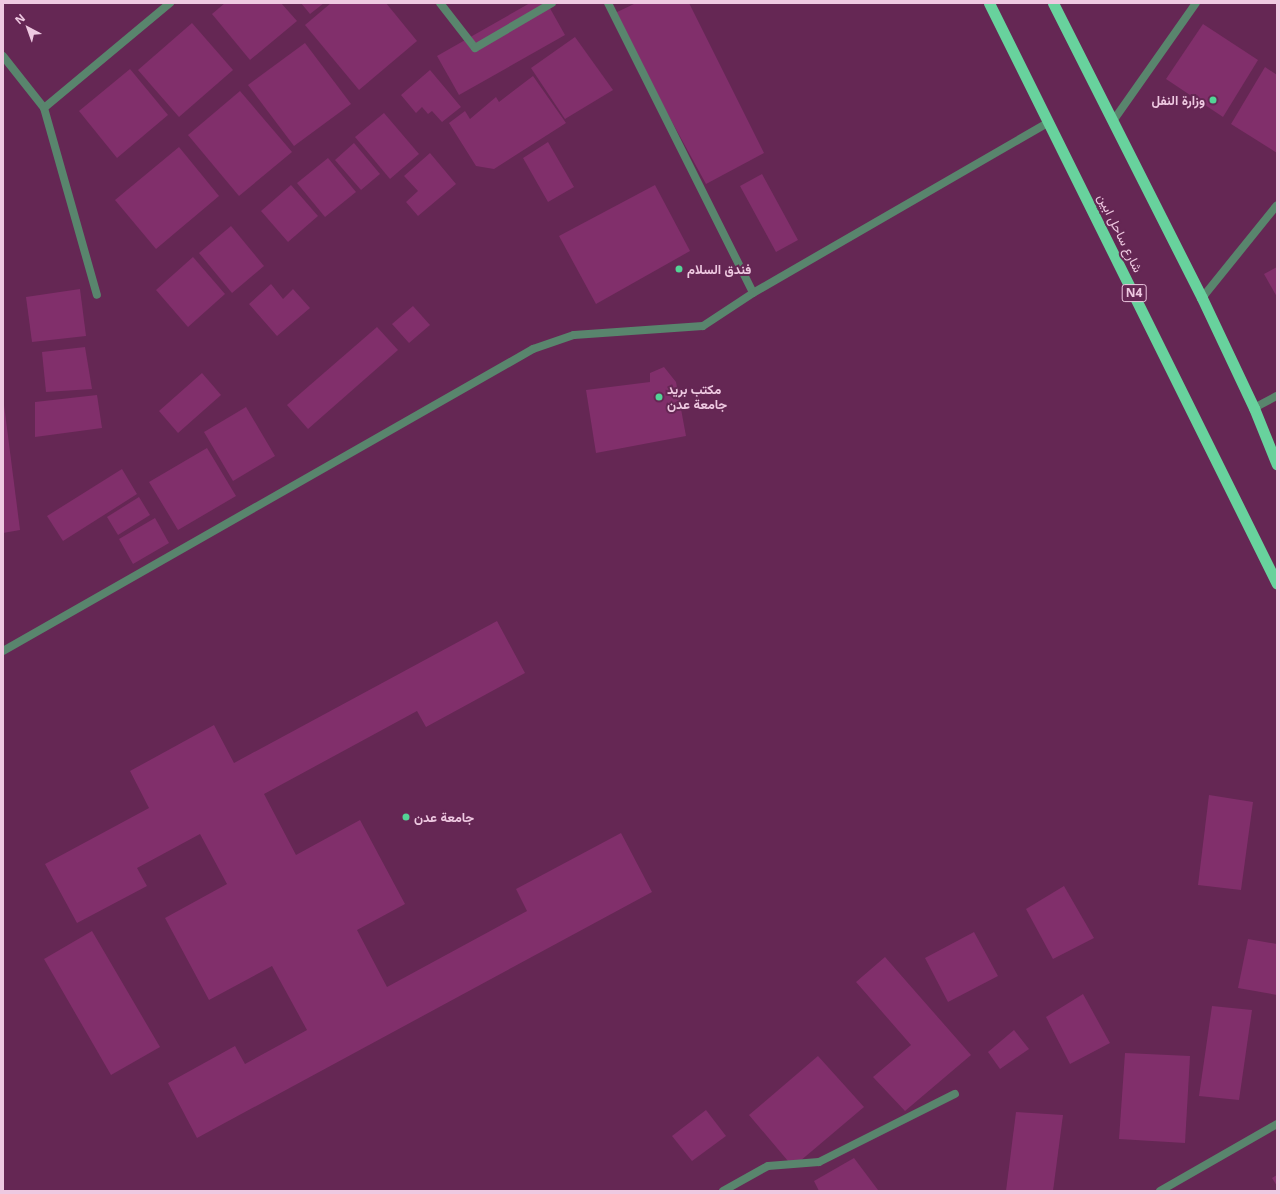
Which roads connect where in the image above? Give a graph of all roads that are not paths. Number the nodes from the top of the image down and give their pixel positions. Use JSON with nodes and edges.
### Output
{"nodes":[{"id":1,"x":170,"y":3,"type":"edge"},
{"id":2,"x":440,"y":3,"type":"edge"},
{"id":3,"x":552,"y":3,"type":"edge"},
{"id":4,"x":608,"y":3,"type":"edge"},
{"id":5,"x":989,"y":3,"type":"edge"},
{"id":6,"x":1053,"y":3,"type":"edge"},
{"id":7,"x":1196,"y":3,"type":"edge"},
{"id":8,"x":3,"y":56,"type":"edge"},
{"id":9,"x":44,"y":108,"type":"junction"},
{"id":10,"x":1112,"y":121,"type":"junction"},
{"id":11,"x":1050,"y":122,"type":"junction"},
{"id":12,"x":1277,"y":205,"type":"edge"},
{"id":13,"x":753,"y":293,"type":"junction"},
{"id":14,"x":97,"y":295,"type":"dead end"},
{"id":15,"x":1202,"y":298,"type":"junction"},
{"id":16,"x":1277,"y":396,"type":"edge"},
{"id":17,"x":1254,"y":408,"type":"junction"},
{"id":18,"x":1277,"y":465,"type":"edge"},
{"id":19,"x":1277,"y":584,"type":"edge"},
{"id":20,"x":3,"y":651,"type":"edge"},
{"id":21,"x":955,"y":1094,"type":"dead end"},
{"id":22,"x":1277,"y":1124,"type":"edge"},
{"id":23,"x":724,"y":1191,"type":"edge"},
{"id":24,"x":1160,"y":1191,"type":"edge"}],
"edges":[{"from":1,"to":9,"type":"street"},
{"from":2,"to":3,"type":"street"},
{"from":4,"to":13,"type":"street"},
{"from":5,"to":11,"type":"highway","name":"شارع ساحل ابين","number":"N4"},
{"from":6,"to":10,"type":"highway"},
{"from":7,"to":10,"type":"street"},
{"from":8,"to":9,"type":"street"},
{"from":9,"to":14,"type":"street"},
{"from":10,"to":15,"type":"highway"},
{"from":11,"to":13,"type":"street"},
{"from":11,"to":19,"type":"highway","name":"شارع ساحل ابين","number":"N4"},
{"from":12,"to":15,"type":"street"},
{"from":13,"to":20,"type":"street"},
{"from":15,"to":17,"type":"highway"},
{"from":16,"to":17,"type":"street"},
{"from":17,"to":18,"type":"highway"},
{"from":21,"to":23,"type":"street"},
{"from":22,"to":24,"type":"street"}]}
